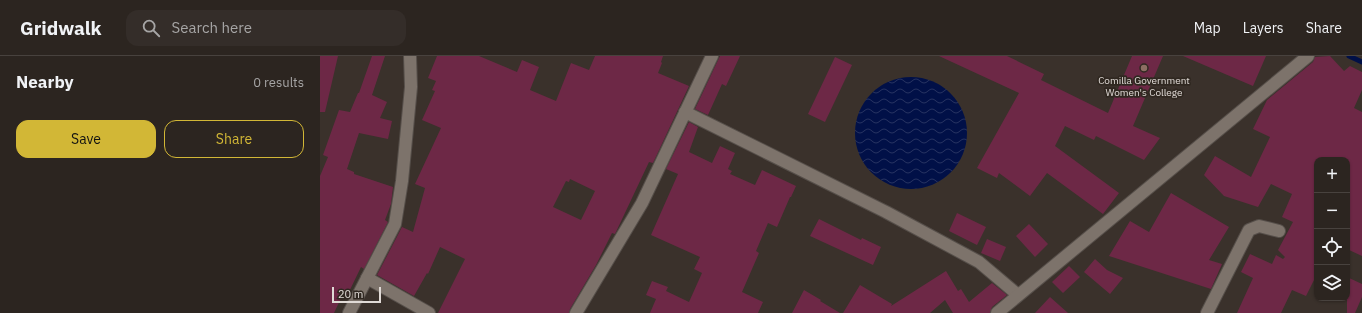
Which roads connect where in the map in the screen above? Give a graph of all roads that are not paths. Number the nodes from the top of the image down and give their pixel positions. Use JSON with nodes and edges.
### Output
{"nodes":[{"id":1,"x":410,"y":56,"type":"edge"},
{"id":2,"x":712,"y":56,"type":"edge"},
{"id":3,"x":1308,"y":56,"type":"edge"},
{"id":4,"x":685,"y":112,"type":"junction"},
{"id":5,"x":1279,"y":232,"type":"dead end"},
{"id":6,"x":367,"y":278,"type":"junction"},
{"id":7,"x":1018,"y":295,"type":"junction"},
{"id":8,"x":349,"y":313,"type":"edge"},
{"id":9,"x":429,"y":313,"type":"edge"},
{"id":10,"x":576,"y":313,"type":"edge"},
{"id":11,"x":998,"y":313,"type":"edge"},
{"id":12,"x":1207,"y":313,"type":"edge"}],
"edges":[{"from":1,"to":6,"type":"street"},
{"from":2,"to":4,"type":"street"},
{"from":3,"to":7,"type":"street"},
{"from":4,"to":7,"type":"street"},
{"from":4,"to":10,"type":"street"},
{"from":5,"to":12,"type":"street"},
{"from":6,"to":8,"type":"street"},
{"from":6,"to":9,"type":"street"},
{"from":7,"to":11,"type":"street"}]}
